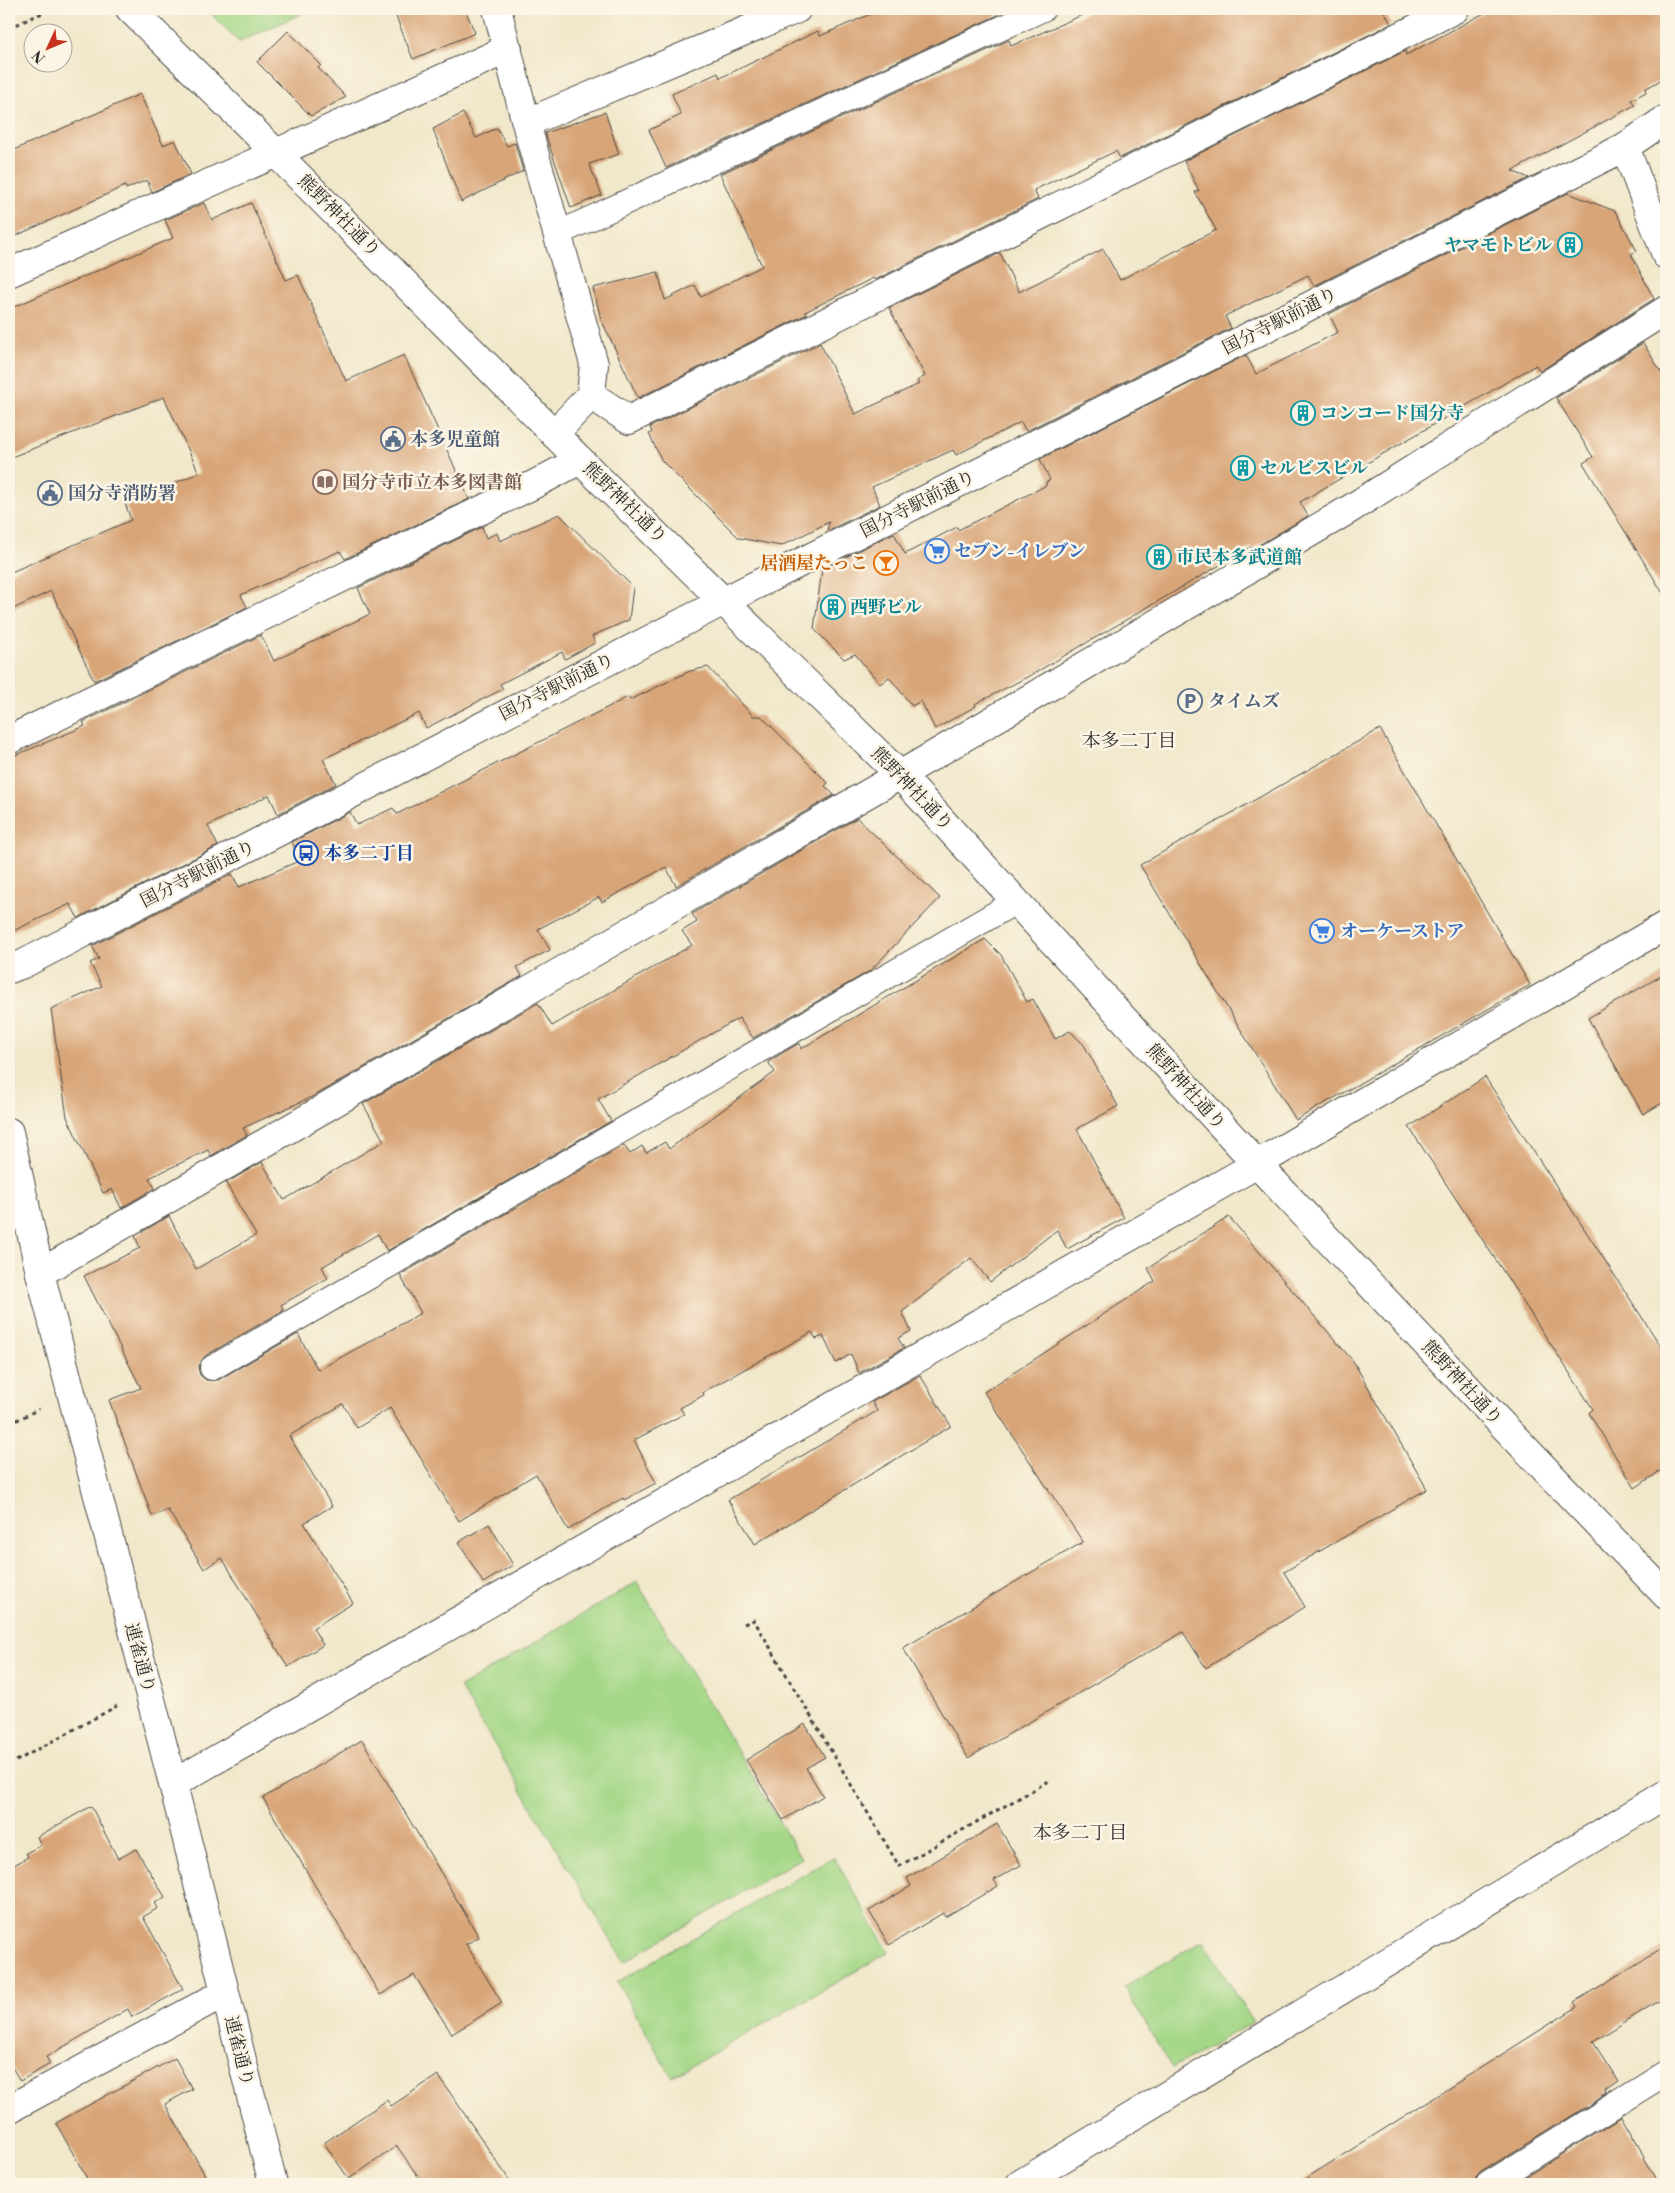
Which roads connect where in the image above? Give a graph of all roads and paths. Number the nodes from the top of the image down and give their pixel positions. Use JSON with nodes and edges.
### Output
{"nodes":[{"id":1,"x":51,"y":9,"type":"edge"},
{"id":2,"x":130,"y":9,"type":"edge"},
{"id":3,"x":497,"y":9,"type":"edge"},
{"id":4,"x":797,"y":9,"type":"edge"},
{"id":5,"x":1043,"y":9,"type":"edge"},
{"id":6,"x":1455,"y":9,"type":"edge"},
{"id":7,"x":1417,"y":17,"type":"edge"},
{"id":8,"x":9,"y":28,"type":"edge"},
{"id":9,"x":508,"y":49,"type":"junction"},
{"id":10,"x":1666,"y":118,"type":"edge"},
{"id":11,"x":526,"y":123,"type":"junction"},
{"id":12,"x":1625,"y":147,"type":"junction"},
{"id":13,"x":276,"y":152,"type":"junction"},
{"id":14,"x":557,"y":234,"type":"junction"},
{"id":15,"x":1666,"y":255,"type":"edge"},
{"id":16,"x":9,"y":273,"type":"edge"},
{"id":17,"x":1666,"y":310,"type":"edge"},
{"id":18,"x":591,"y":395,"type":"junction"},
{"id":19,"x":554,"y":434,"type":"junction"},
{"id":20,"x":580,"y":460,"type":"junction"},
{"id":21,"x":724,"y":601,"type":"junction"},
{"id":22,"x":9,"y":740,"type":"edge"},
{"id":23,"x":900,"y":775,"type":"junction"},
{"id":24,"x":1018,"y":901,"type":"junction"},
{"id":25,"x":1666,"y":924,"type":"edge"},
{"id":26,"x":9,"y":969,"type":"edge"},
{"id":27,"x":9,"y":1132,"type":"edge"},
{"id":28,"x":1257,"y":1164,"type":"junction"},
{"id":29,"x":17,"y":1209,"type":"edge"},
{"id":30,"x":40,"y":1273,"type":"junction"},
{"id":31,"x":212,"y":1368,"type":"dead end"},
{"id":32,"x":44,"y":1407,"type":"dead end"},
{"id":33,"x":9,"y":1424,"type":"edge"},
{"id":34,"x":1666,"y":1595,"type":"edge"},
{"id":35,"x":744,"y":1624,"type":"dead end"},
{"id":36,"x":122,"y":1703,"type":"dead end"},
{"id":37,"x":9,"y":1765,"type":"edge"},
{"id":38,"x":1049,"y":1781,"type":"dead end"},
{"id":39,"x":173,"y":1784,"type":"junction"},
{"id":40,"x":1666,"y":1794,"type":"edge"},
{"id":41,"x":224,"y":1993,"type":"junction"},
{"id":42,"x":1666,"y":2073,"type":"edge"},
{"id":43,"x":9,"y":2109,"type":"edge"},
{"id":44,"x":273,"y":2184,"type":"edge"},
{"id":45,"x":1020,"y":2184,"type":"edge"},
{"id":46,"x":1488,"y":2184,"type":"edge"}],
"edges":[{"from":1,"to":8,"type":"path"},
{"from":2,"to":13,"type":"street","name":"熊野神社通り"},
{"from":3,"to":9,"type":"street"},
{"from":4,"to":11,"type":"street"},
{"from":5,"to":14,"type":"lane"},
{"from":6,"to":7,"type":"street"},
{"from":7,"to":18,"type":"street"},
{"from":9,"to":11,"type":"street"},
{"from":9,"to":13,"type":"street"},
{"from":10,"to":12,"type":"street","name":"国分寺駅前通り"},
{"from":11,"to":14,"type":"street"},
{"from":12,"to":15,"type":"street"},
{"from":12,"to":21,"type":"street","name":"国分寺駅前通り"},
{"from":13,"to":16,"type":"street"},
{"from":13,"to":19,"type":"street","name":"熊野神社通り"},
{"from":14,"to":18,"type":"street"},
{"from":17,"to":23,"type":"street"},
{"from":18,"to":19,"type":"street"},
{"from":19,"to":20,"type":"street","name":"熊野神社通り"},
{"from":20,"to":21,"type":"street","name":"熊野神社通り"},
{"from":20,"to":22,"type":"street"},
{"from":21,"to":23,"type":"street","name":"熊野神社通り"},
{"from":21,"to":26,"type":"street","name":"国分寺駅前通り"},
{"from":23,"to":24,"type":"street","name":"熊野神社通り"},
{"from":23,"to":30,"type":"street"},
{"from":24,"to":28,"type":"street","name":"熊野神社通り"},
{"from":24,"to":31,"type":"lane"},
{"from":25,"to":28,"type":"street"},
{"from":27,"to":29,"type":"street","name":"連雀通り"},
{"from":28,"to":34,"type":"street","name":"熊野神社通り"},
{"from":28,"to":39,"type":"street"},
{"from":29,"to":30,"type":"street","name":"連雀通り"},
{"from":30,"to":39,"type":"street","name":"連雀通り"},
{"from":32,"to":33,"type":"path"},
{"from":35,"to":38,"type":"path"},
{"from":36,"to":37,"type":"path"},
{"from":39,"to":41,"type":"street","name":"連雀通り"},
{"from":40,"to":45,"type":"street"},
{"from":41,"to":43,"type":"street"},
{"from":41,"to":44,"type":"street","name":"連雀通り"},
{"from":42,"to":46,"type":"lane"}]}
